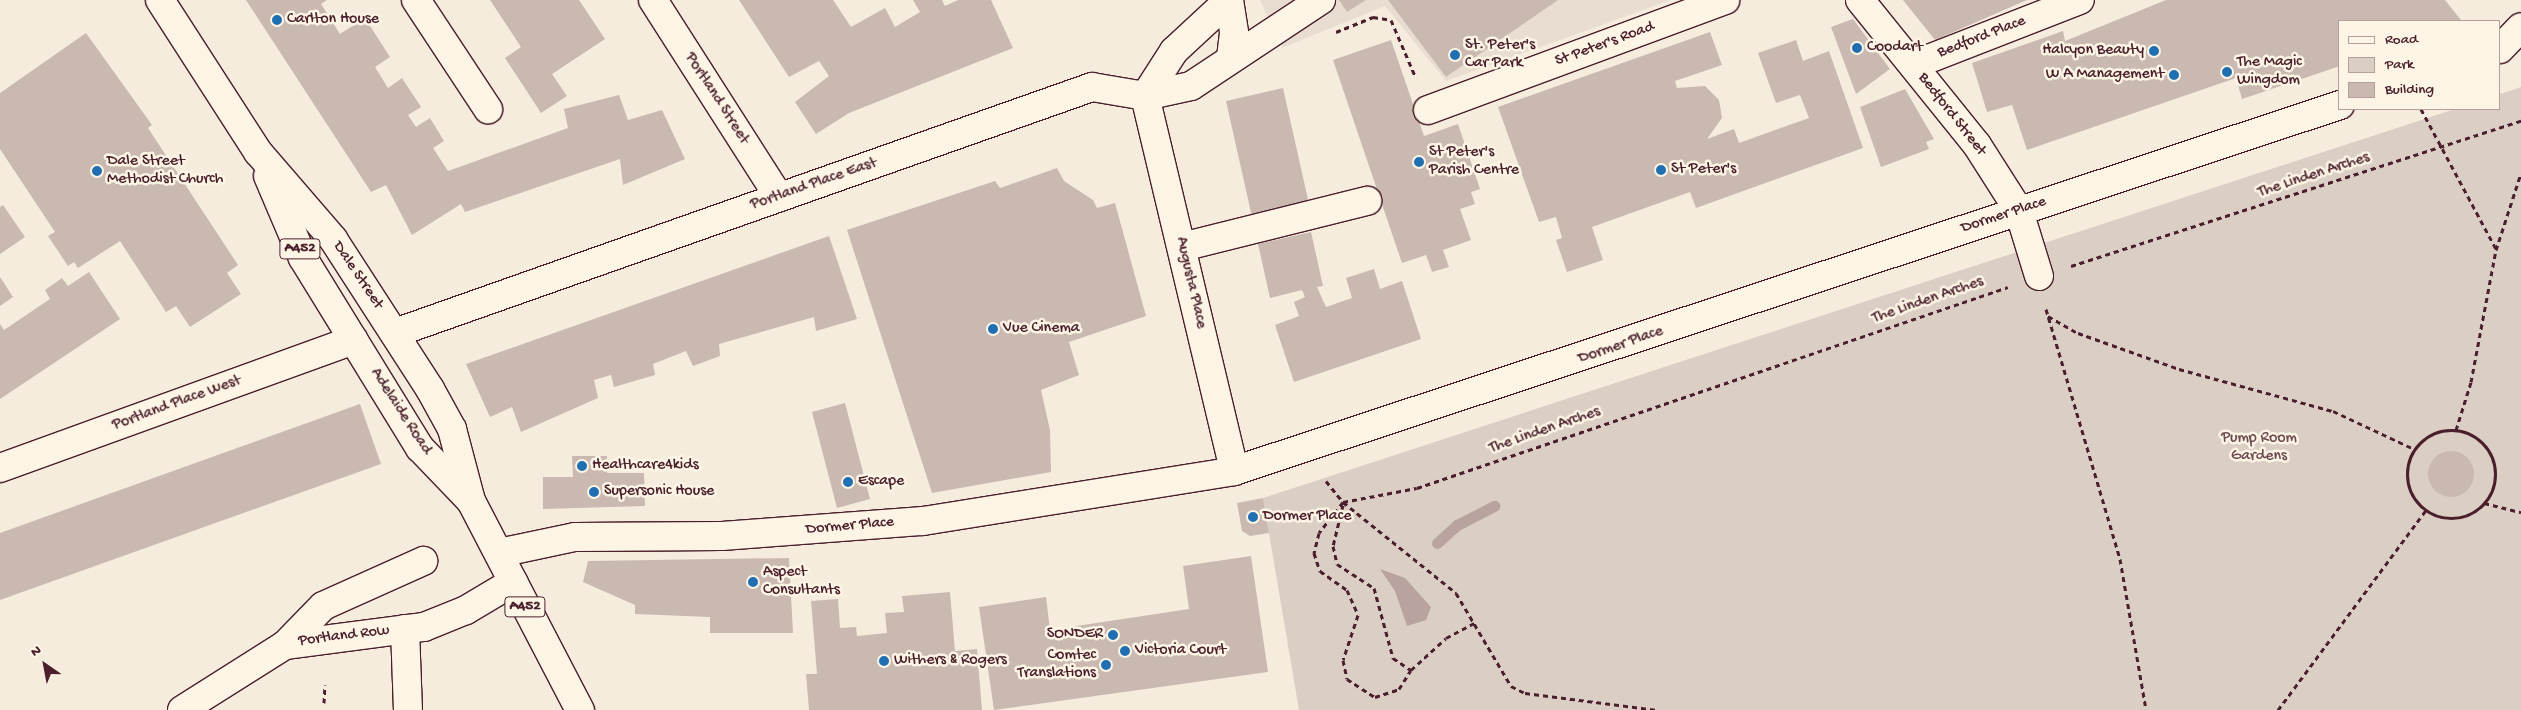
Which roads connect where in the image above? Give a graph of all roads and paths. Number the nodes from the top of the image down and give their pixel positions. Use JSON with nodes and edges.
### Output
{"nodes":[{"id":1,"x":160,"y":0,"type":"edge"},
{"id":2,"x":416,"y":0,"type":"edge"},
{"id":3,"x":653,"y":0,"type":"edge"},
{"id":4,"x":1229,"y":0,"type":"edge"},
{"id":5,"x":1321,"y":0,"type":"edge"},
{"id":6,"x":1726,"y":0,"type":"edge"},
{"id":7,"x":1860,"y":0,"type":"edge"},
{"id":8,"x":2080,"y":0,"type":"edge"},
{"id":9,"x":2521,"y":27,"type":"edge"},
{"id":10,"x":1328,"y":36,"type":"dead end"},
{"id":11,"x":2501,"y":48,"type":"edge"},
{"id":12,"x":1232,"y":59,"type":"junction"},
{"id":13,"x":1913,"y":65,"type":"junction"},
{"id":14,"x":1419,"y":85,"type":"dead end"},
{"id":15,"x":1144,"y":96,"type":"junction"},
{"id":16,"x":2338,"y":106,"type":"edge"},
{"id":17,"x":488,"y":109,"type":"dead end"},
{"id":18,"x":1428,"y":110,"type":"dead end"},
{"id":19,"x":2421,"y":110,"type":"edge"},
{"id":20,"x":2521,"y":121,"type":"edge"},
{"id":21,"x":2440,"y":149,"type":"junction"},
{"id":22,"x":258,"y":152,"type":"junction"},
{"id":23,"x":2521,"y":173,"type":"edge"},
{"id":24,"x":779,"y":197,"type":"junction"},
{"id":25,"x":1367,"y":201,"type":"dead end"},
{"id":26,"x":2019,"y":211,"type":"junction"},
{"id":27,"x":1182,"y":247,"type":"junction"},
{"id":28,"x":2496,"y":250,"type":"junction"},
{"id":29,"x":2039,"y":276,"type":"junction"},
{"id":30,"x":2048,"y":316,"type":"junction"},
{"id":31,"x":395,"y":333,"type":"junction"},
{"id":32,"x":354,"y":340,"type":"junction"},
{"id":33,"x":2456,"y":430,"type":"junction"},
{"id":34,"x":2414,"y":449,"type":"junction"},
{"id":35,"x":0,"y":468,"type":"edge"},
{"id":36,"x":1234,"y":471,"type":"junction"},
{"id":37,"x":1326,"y":480,"type":"dead end"},
{"id":38,"x":472,"y":502,"type":"junction"},
{"id":39,"x":1343,"y":502,"type":"junction"},
{"id":40,"x":2484,"y":503,"type":"junction"},
{"id":41,"x":2426,"y":510,"type":"junction"},
{"id":42,"x":2521,"y":512,"type":"edge"},
{"id":43,"x":499,"y":553,"type":"junction"},
{"id":44,"x":423,"y":560,"type":"dead end"},
{"id":45,"x":513,"y":582,"type":"junction"},
{"id":46,"x":1474,"y":623,"type":"junction"},
{"id":47,"x":405,"y":629,"type":"junction"},
{"id":48,"x":285,"y":645,"type":"junction"},
{"id":49,"x":1411,"y":670,"type":"junction"},
{"id":50,"x":325,"y":685,"type":"dead end"},
{"id":51,"x":324,"y":703,"type":"dead end"},
{"id":52,"x":182,"y":710,"type":"edge"},
{"id":53,"x":408,"y":710,"type":"edge"},
{"id":54,"x":580,"y":710,"type":"edge"},
{"id":55,"x":1657,"y":710,"type":"edge"},
{"id":56,"x":2146,"y":710,"type":"edge"},
{"id":57,"x":2278,"y":710,"type":"edge"}],
"edges":[{"from":1,"to":22,"type":"main road","name":"Dale Street","number":"A452"},
{"from":2,"to":17,"type":"main road"},
{"from":3,"to":24,"type":"main road","name":"Portland Street"},
{"from":4,"to":12,"type":"main road"},
{"from":4,"to":15,"type":"main road"},
{"from":5,"to":12,"type":"main road","name":"Portland Place East"},
{"from":6,"to":18,"type":"main road","name":"St Peter's Road"},
{"from":7,"to":13,"type":"main road","name":"Bedford Street"},
{"from":8,"to":13,"type":"main road","name":"Bedford Place"},
{"from":9,"to":11,"type":"main road"},
{"from":10,"to":14,"type":"path"},
{"from":12,"to":15,"type":"main road","name":"Portland Place East"},
{"from":13,"to":26,"type":"main road","name":"Bedford Street"},
{"from":15,"to":24,"type":"main road","name":"Portland Place East"},
{"from":15,"to":27,"type":"main road","name":"Augusta Place"},
{"from":16,"to":26,"type":"main road","name":"Dormer Place"},
{"from":19,"to":21,"type":"path"},
{"from":20,"to":21,"type":"path","name":"The Linden Arches"},
{"from":21,"to":28,"type":"path"},
{"from":21,"to":29,"type":"path","name":"The Linden Arches"},
{"from":22,"to":31,"type":"main road","name":"Dale Street","number":"A452"},
{"from":22,"to":32,"type":"main road","name":"Dale Street","number":"A452"},
{"from":23,"to":28,"type":"path"},
{"from":24,"to":31,"type":"main road","name":"Portland Place East"},
{"from":25,"to":27,"type":"main road"},
{"from":26,"to":29,"type":"main road","name":"Bedford Street"},
{"from":26,"to":36,"type":"main road","name":"Dormer Place"},
{"from":27,"to":36,"type":"main road","name":"Augusta Place"},
{"from":28,"to":33,"type":"path"},
{"from":29,"to":30,"type":"path"},
{"from":29,"to":39,"type":"path","name":"The Linden Arches"},
{"from":30,"to":34,"type":"path"},
{"from":30,"to":56,"type":"path"},
{"from":31,"to":38,"type":"main road","name":"Adelaide Road","number":"A452"},
{"from":32,"to":35,"type":"main road","name":"Portland Place West"},
{"from":32,"to":38,"type":"main road","name":"Adelaide Road","number":"A452"},
{"from":33,"to":34,"type":"path"},
{"from":33,"to":40,"type":"path"},
{"from":34,"to":41,"type":"path"},
{"from":36,"to":43,"type":"main road","name":"Dormer Place"},
{"from":37,"to":39,"type":"path"},
{"from":38,"to":43,"type":"main road","name":"Adelaide Road","number":"A452"},
{"from":39,"to":46,"type":"path"},
{"from":39,"to":49,"type":"path"},
{"from":39,"to":49,"type":"path"},
{"from":40,"to":41,"type":"path"},
{"from":40,"to":42,"type":"path"},
{"from":41,"to":57,"type":"path"},
{"from":43,"to":45,"type":"main road","name":"Adelaide Road","number":"A452"},
{"from":44,"to":48,"type":"main road"},
{"from":45,"to":47,"type":"main road","name":"Portland Row"},
{"from":45,"to":54,"type":"main road","name":"Adelaide Road","number":"A452"},
{"from":46,"to":49,"type":"path"},
{"from":46,"to":55,"type":"path"},
{"from":47,"to":48,"type":"main road","name":"Portland Row"},
{"from":47,"to":53,"type":"main road"},
{"from":48,"to":52,"type":"main road","name":"Portland Row"},
{"from":50,"to":51,"type":"path"}]}
